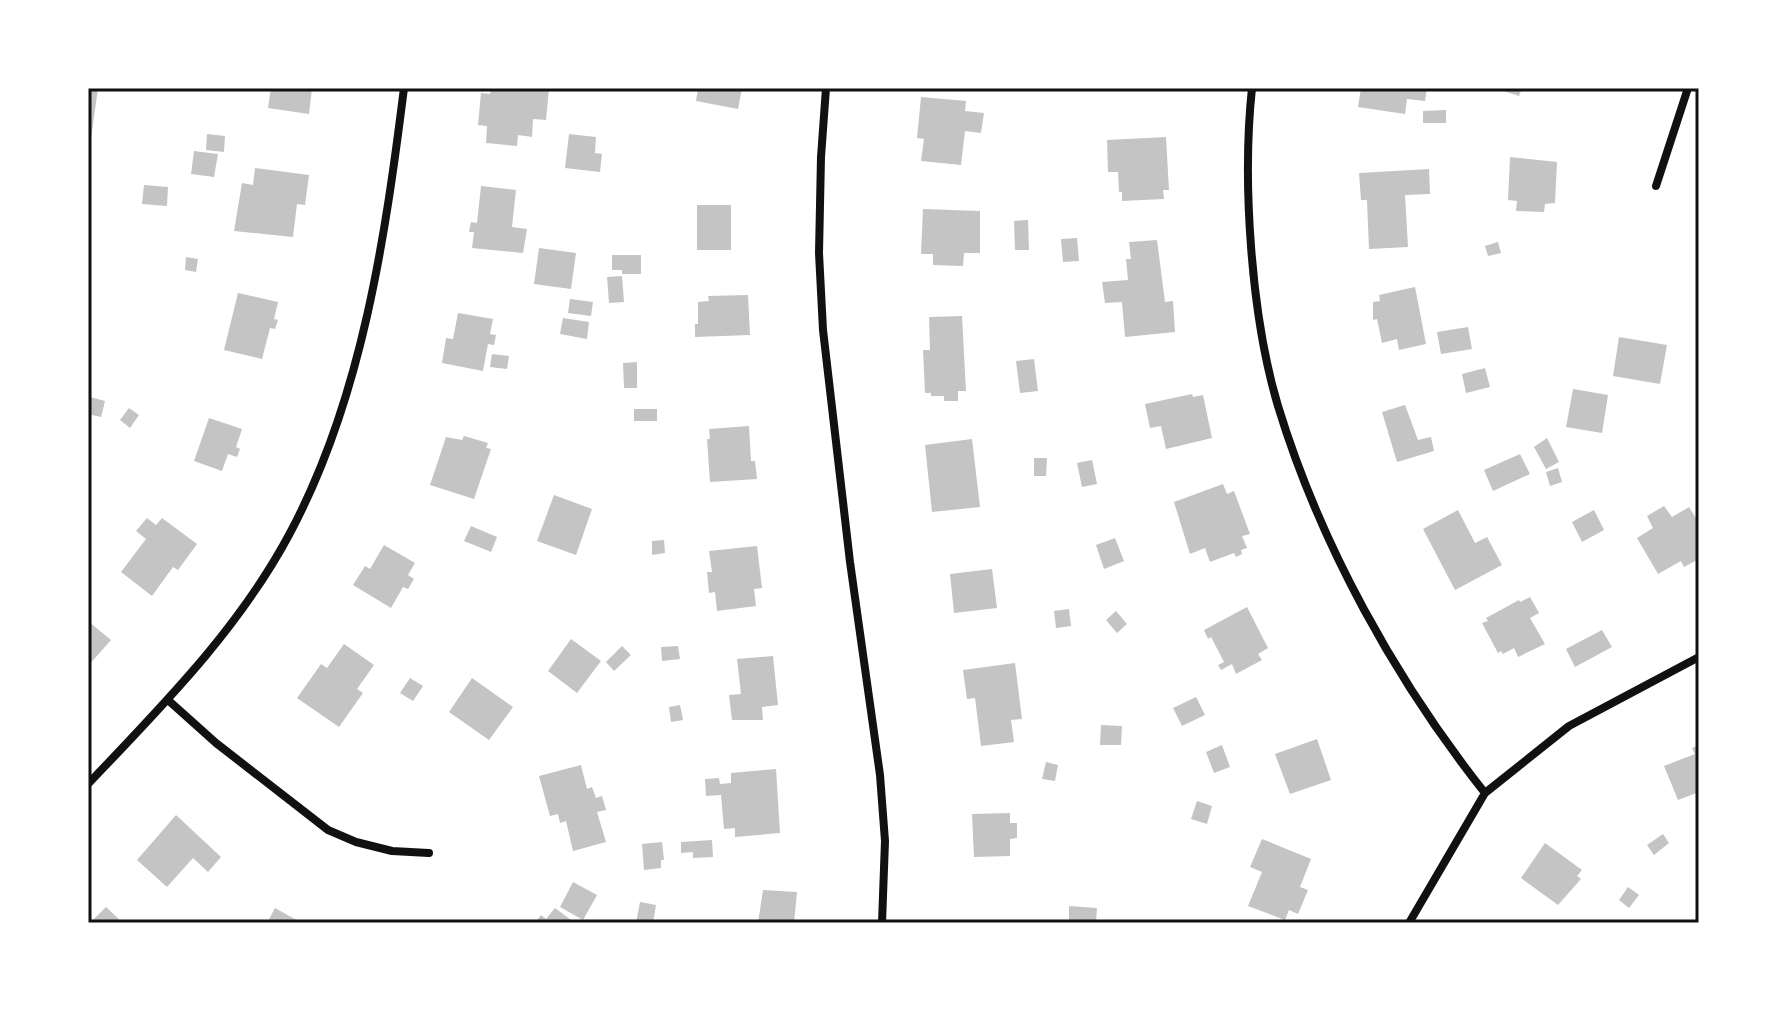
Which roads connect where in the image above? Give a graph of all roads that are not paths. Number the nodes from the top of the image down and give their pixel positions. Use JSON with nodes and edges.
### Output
{"nodes":[{"id":1,"x":404,"y":88,"type":"edge"},
{"id":2,"x":826,"y":88,"type":"edge"},
{"id":3,"x":1252,"y":88,"type":"edge"},
{"id":4,"x":1688,"y":88,"type":"edge"},
{"id":5,"x":1656,"y":186,"type":"dead end"},
{"id":6,"x":1699,"y":657,"type":"edge"},
{"id":7,"x":168,"y":700,"type":"junction"},
{"id":8,"x":88,"y":784,"type":"edge"},
{"id":9,"x":1485,"y":793,"type":"junction"},
{"id":10,"x":429,"y":853,"type":"dead end"},
{"id":11,"x":882,"y":923,"type":"edge"},
{"id":12,"x":1409,"y":923,"type":"edge"}],
"edges":[{"from":1,"to":7,"type":"street"},
{"from":2,"to":11,"type":"street"},
{"from":3,"to":9,"type":"street"},
{"from":4,"to":5,"type":"street"},
{"from":6,"to":9,"type":"street"},
{"from":7,"to":8,"type":"street"},
{"from":7,"to":10,"type":"street"},
{"from":9,"to":12,"type":"street"}]}
